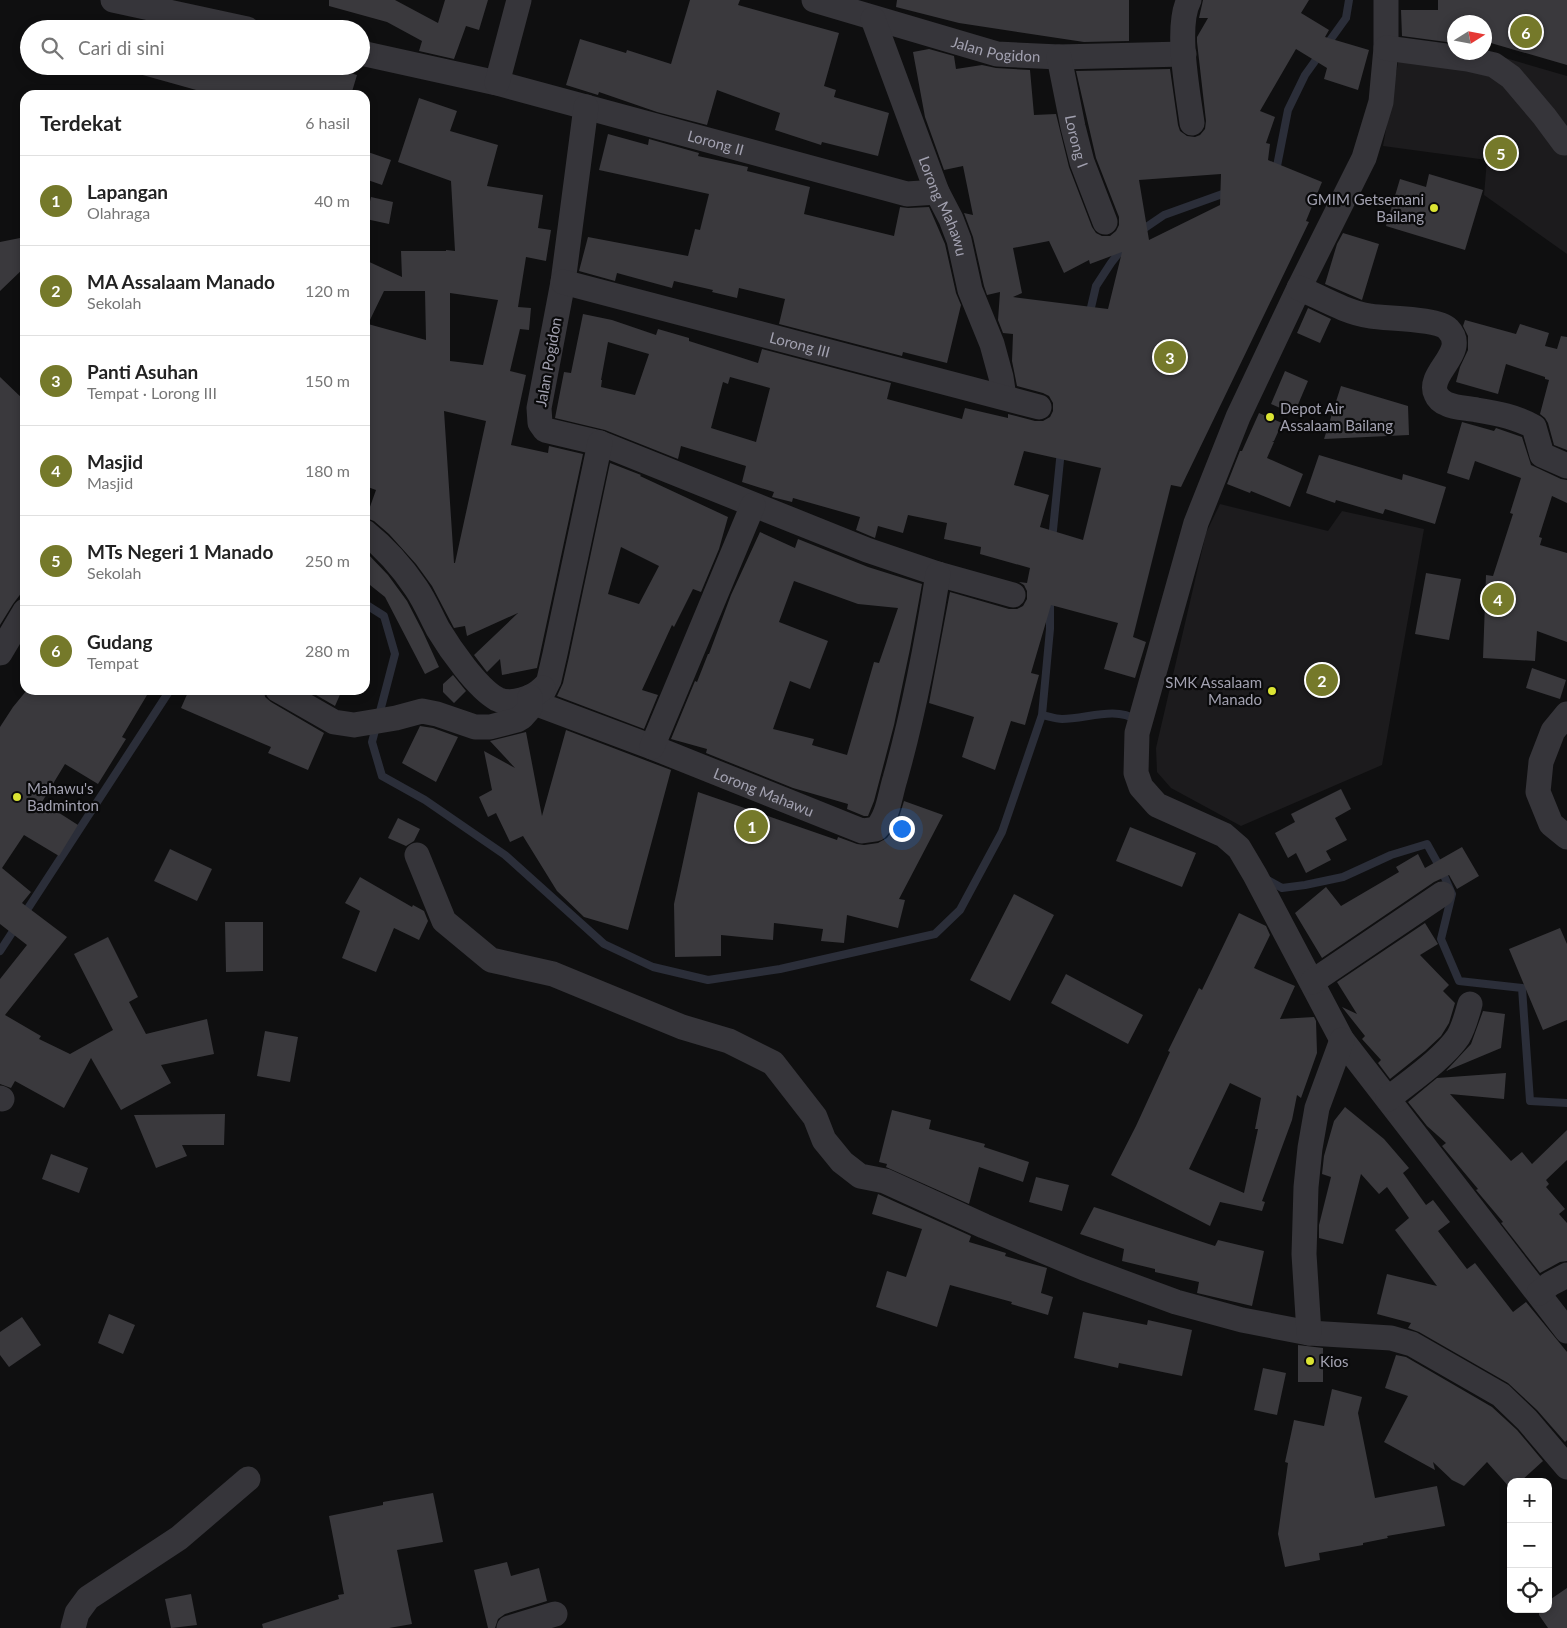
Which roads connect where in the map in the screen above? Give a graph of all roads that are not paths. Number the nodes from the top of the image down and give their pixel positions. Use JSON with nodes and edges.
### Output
{"nodes":[{"id":1,"x":114,"y":0,"type":"edge"},
{"id":2,"x":519,"y":0,"type":"edge"},
{"id":3,"x":814,"y":0,"type":"edge"},
{"id":4,"x":1189,"y":0,"type":"edge"},
{"id":5,"x":1386,"y":0,"type":"edge"},
{"id":6,"x":873,"y":18,"type":"junction"},
{"id":7,"x":206,"y":20,"type":"edge"},
{"id":8,"x":1386,"y":48,"type":"junction"},
{"id":9,"x":1184,"y":54,"type":"junction"},
{"id":10,"x":370,"y":55,"type":"edge"},
{"id":11,"x":1059,"y":57,"type":"junction"},
{"id":12,"x":497,"y":83,"type":"junction"},
{"id":13,"x":586,"y":107,"type":"junction"},
{"id":14,"x":1192,"y":124,"type":"dead end"},
{"id":15,"x":1564,"y":143,"type":"dead end"},
{"id":16,"x":937,"y":192,"type":"junction"},
{"id":17,"x":1105,"y":222,"type":"dead end"},
{"id":18,"x":563,"y":282,"type":"junction"},
{"id":19,"x":1300,"y":288,"type":"junction"},
{"id":20,"x":1004,"y":397,"type":"junction"},
{"id":21,"x":1039,"y":407,"type":"dead end"},
{"id":22,"x":600,"y":443,"type":"junction"},
{"id":23,"x":1567,"y":466,"type":"edge"},
{"id":24,"x":753,"y":505,"type":"junction"},
{"id":25,"x":370,"y":536,"type":"edge"},
{"id":26,"x":938,"y":574,"type":"junction"},
{"id":27,"x":1013,"y":595,"type":"dead end"},
{"id":28,"x":20,"y":618,"type":"edge"},
{"id":29,"x":2,"y":644,"type":"edge"},
{"id":30,"x":537,"y":692,"type":"junction"},
{"id":31,"x":287,"y":695,"type":"edge"},
{"id":32,"x":1567,"y":714,"type":"edge"},
{"id":33,"x":652,"y":747,"type":"junction"},
{"id":34,"x":1567,"y":837,"type":"edge"},
{"id":35,"x":417,"y":854,"type":"dead end"},
{"id":36,"x":1442,"y":894,"type":"dead end"},
{"id":37,"x":1312,"y":982,"type":"junction"},
{"id":38,"x":1470,"y":1004,"type":"dead end"},
{"id":39,"x":1342,"y":1040,"type":"junction"},
{"id":40,"x":1388,"y":1099,"type":"junction"},
{"id":41,"x":1567,"y":1275,"type":"edge"},
{"id":42,"x":1539,"y":1293,"type":"junction"},
{"id":43,"x":1567,"y":1330,"type":"edge"},
{"id":44,"x":1310,"y":1333,"type":"junction"},
{"id":45,"x":1567,"y":1467,"type":"edge"},
{"id":46,"x":248,"y":1479,"type":"dead end"},
{"id":47,"x":555,"y":1614,"type":"dead end"},
{"id":48,"x":72,"y":1628,"type":"edge"},
{"id":49,"x":508,"y":1628,"type":"edge"}],
"edges":[{"from":1,"to":7,"type":"street"},
{"from":2,"to":12,"type":"street"},
{"from":3,"to":6,"type":"street","name":"Jalan Pogidon"},
{"from":4,"to":9,"type":"street"},
{"from":5,"to":8,"type":"street"},
{"from":6,"to":11,"type":"street","name":"Jalan Pogidon"},
{"from":6,"to":16,"type":"street","name":"Lorong Mahawu"},
{"from":8,"to":15,"type":"street"},
{"from":8,"to":19,"type":"street"},
{"from":9,"to":11,"type":"street","name":"Jalan Pogidon"},
{"from":9,"to":14,"type":"street"},
{"from":10,"to":12,"type":"street","name":"Lorong II"},
{"from":11,"to":17,"type":"street","name":"Lorong I"},
{"from":12,"to":13,"type":"street","name":"Lorong II"},
{"from":13,"to":16,"type":"street","name":"Lorong II"},
{"from":13,"to":18,"type":"street","name":"Jalan Pogidon"},
{"from":16,"to":20,"type":"street","name":"Lorong Mahawu"},
{"from":18,"to":20,"type":"street","name":"Lorong III"},
{"from":18,"to":22,"type":"street","name":"Jalan Pogidon"},
{"from":19,"to":23,"type":"street"},
{"from":19,"to":37,"type":"street"},
{"from":20,"to":21,"type":"street","name":"Lorong III"},
{"from":22,"to":24,"type":"street"},
{"from":22,"to":30,"type":"street"},
{"from":24,"to":26,"type":"street"},
{"from":24,"to":33,"type":"street"},
{"from":25,"to":30,"type":"street"},
{"from":26,"to":27,"type":"street"},
{"from":26,"to":33,"type":"street","name":"Lorong Mahawu"},
{"from":28,"to":29,"type":"street"},
{"from":30,"to":31,"type":"street"},
{"from":30,"to":33,"type":"street","name":"Lorong Mahawu"},
{"from":32,"to":34,"type":"street"},
{"from":35,"to":44,"type":"street"},
{"from":36,"to":37,"type":"street"},
{"from":37,"to":39,"type":"street"},
{"from":38,"to":40,"type":"street"},
{"from":39,"to":40,"type":"street"},
{"from":39,"to":44,"type":"street"},
{"from":40,"to":42,"type":"street"},
{"from":41,"to":42,"type":"street"},
{"from":42,"to":43,"type":"street"},
{"from":44,"to":45,"type":"street"},
{"from":46,"to":48,"type":"street"},
{"from":47,"to":49,"type":"street"}]}
